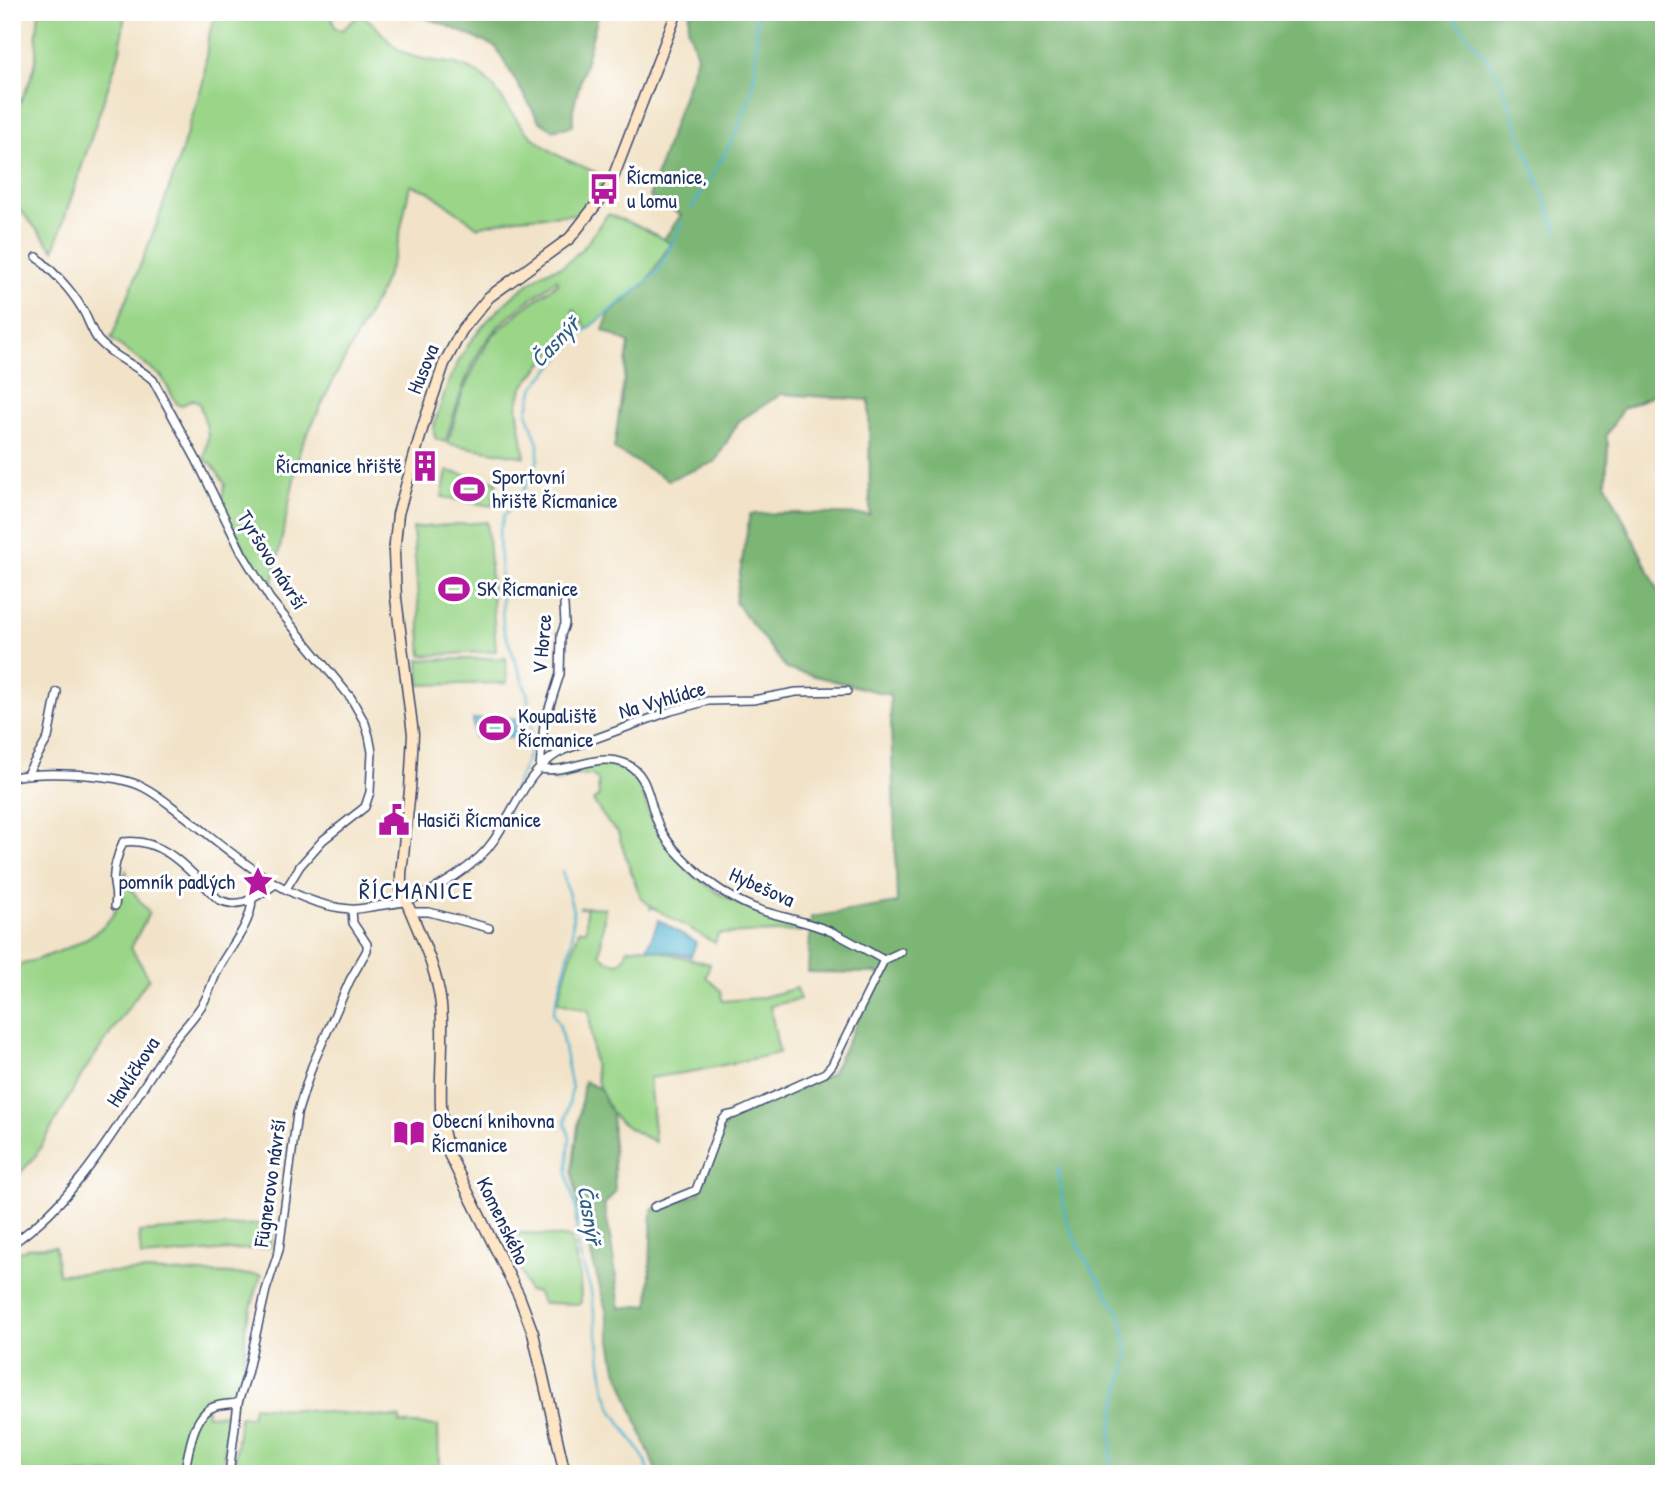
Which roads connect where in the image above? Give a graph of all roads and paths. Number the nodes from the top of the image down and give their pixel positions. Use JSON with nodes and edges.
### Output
{"nodes":[{"id":1,"x":677,"y":12,"type":"edge"},
{"id":2,"x":37,"y":257,"type":"dead end"},
{"id":3,"x":564,"y":605,"type":"dead end"},
{"id":4,"x":846,"y":691,"type":"dead end"},
{"id":5,"x":57,"y":692,"type":"dead end"},
{"id":6,"x":540,"y":769,"type":"junction"},
{"id":7,"x":27,"y":774,"type":"junction"},
{"id":8,"x":12,"y":777,"type":"edge"},
{"id":9,"x":276,"y":884,"type":"junction"},
{"id":10,"x":286,"y":889,"type":"junction"},
{"id":11,"x":252,"y":900,"type":"junction"},
{"id":12,"x":115,"y":906,"type":"dead end"},
{"id":13,"x":408,"y":906,"type":"junction"},
{"id":14,"x":352,"y":910,"type":"junction"},
{"id":15,"x":489,"y":928,"type":"dead end"},
{"id":16,"x":901,"y":952,"type":"dead end"},
{"id":17,"x":884,"y":960,"type":"junction"},
{"id":18,"x":654,"y":1207,"type":"dead end"},
{"id":19,"x":12,"y":1244,"type":"edge"},
{"id":20,"x":238,"y":1403,"type":"junction"},
{"id":21,"x":184,"y":1474,"type":"edge"},
{"id":22,"x":229,"y":1474,"type":"edge"},
{"id":23,"x":565,"y":1474,"type":"edge"}],
"edges":[{"from":1,"to":13,"type":"main road","name":"Husova"},
{"from":2,"to":10,"type":"street","name":"Tyršovo návrší"},
{"from":3,"to":6,"type":"street","name":"V Horce"},
{"from":4,"to":6,"type":"street","name":"Na Vyhlídce"},
{"from":5,"to":7,"type":"street"},
{"from":6,"to":13,"type":"street","name":"Na Vyhlídce"},
{"from":6,"to":17,"type":"street","name":"Hybešova"},
{"from":7,"to":8,"type":"street"},
{"from":7,"to":9,"type":"street"},
{"from":9,"to":10,"type":"street"},
{"from":9,"to":11,"type":"street"},
{"from":10,"to":14,"type":"street"},
{"from":11,"to":12,"type":"street"},
{"from":11,"to":19,"type":"street","name":"Havlíčkova"},
{"from":13,"to":14,"type":"street"},
{"from":13,"to":15,"type":"street"},
{"from":13,"to":23,"type":"main road","name":"Komenského"},
{"from":14,"to":20,"type":"street","name":"Fügnerovo návrší"},
{"from":16,"to":17,"type":"street"},
{"from":17,"to":18,"type":"street"},
{"from":20,"to":21,"type":"street"},
{"from":20,"to":22,"type":"street","name":"Fügnerovo návrší"}]}
